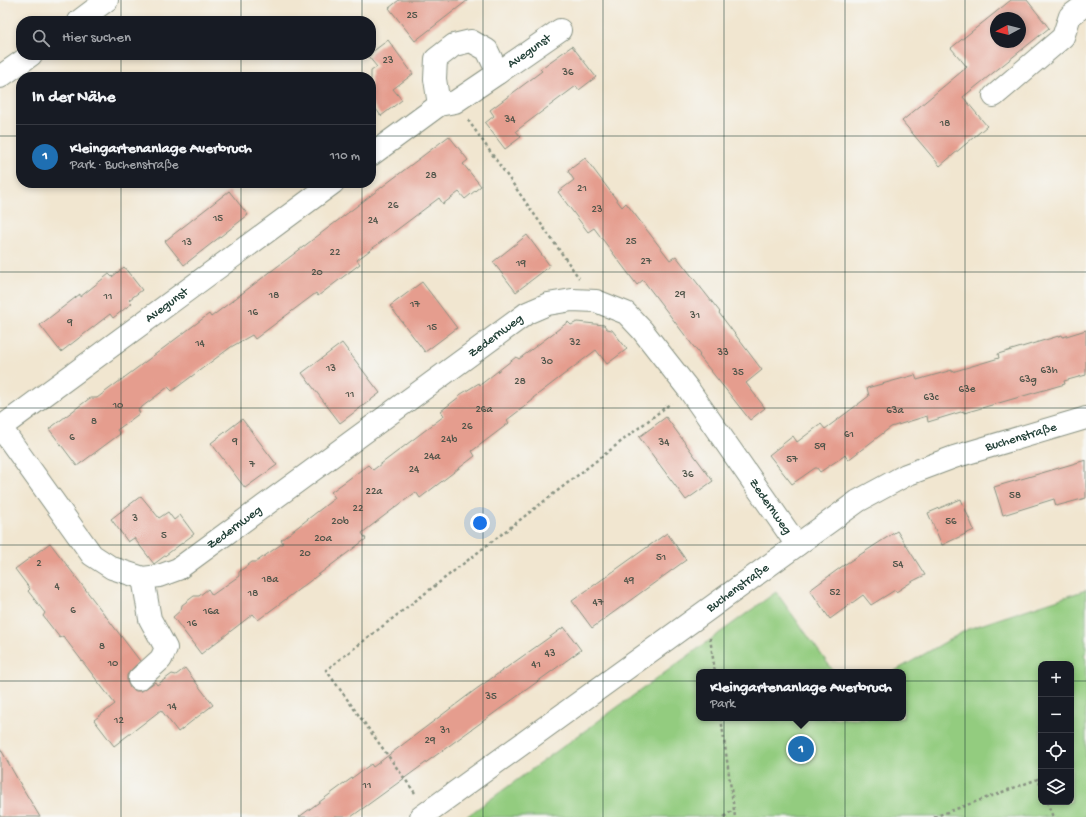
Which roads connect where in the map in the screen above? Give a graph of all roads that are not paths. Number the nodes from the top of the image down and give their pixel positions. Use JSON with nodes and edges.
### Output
{"nodes":[{"id":1,"x":107,"y":0,"type":"edge"},
{"id":2,"x":1086,"y":4,"type":"edge"},
{"id":3,"x":86,"y":16,"type":"edge"},
{"id":4,"x":560,"y":30,"type":"dead end"},
{"id":5,"x":24,"y":60,"type":"edge"},
{"id":6,"x":498,"y":73,"type":"junction"},
{"id":7,"x":0,"y":77,"type":"edge"},
{"id":8,"x":994,"y":96,"type":"dead end"},
{"id":9,"x":447,"y":103,"type":"junction"},
{"id":10,"x":376,"y":152,"type":"edge"},
{"id":11,"x":326,"y":188,"type":"edge"},
{"id":12,"x":1086,"y":418,"type":"edge"},
{"id":13,"x":0,"y":428,"type":"edge"},
{"id":14,"x":797,"y":545,"type":"junction"},
{"id":15,"x":143,"y":578,"type":"junction"},
{"id":16,"x":139,"y":679,"type":"dead end"},
{"id":17,"x":424,"y":814,"type":"edge"}],
"edges":[{"from":1,"to":3,"type":"street"},
{"from":2,"to":8,"type":"street"},
{"from":4,"to":6,"type":"street","name":"Avegunst"},
{"from":5,"to":7,"type":"street"},
{"from":6,"to":9,"type":"street","name":"Avegunst"},
{"from":6,"to":9,"type":"street","name":"Avegunst"},
{"from":9,"to":10,"type":"street","name":"Avegunst"},
{"from":11,"to":13,"type":"street","name":"Avegunst"},
{"from":12,"to":14,"type":"street","name":"Buchenstraße"},
{"from":13,"to":15,"type":"street","name":"Zedernweg"},
{"from":14,"to":15,"type":"street","name":"Zedernweg"},
{"from":14,"to":17,"type":"street","name":"Buchenstraße"},
{"from":15,"to":16,"type":"street"}]}
